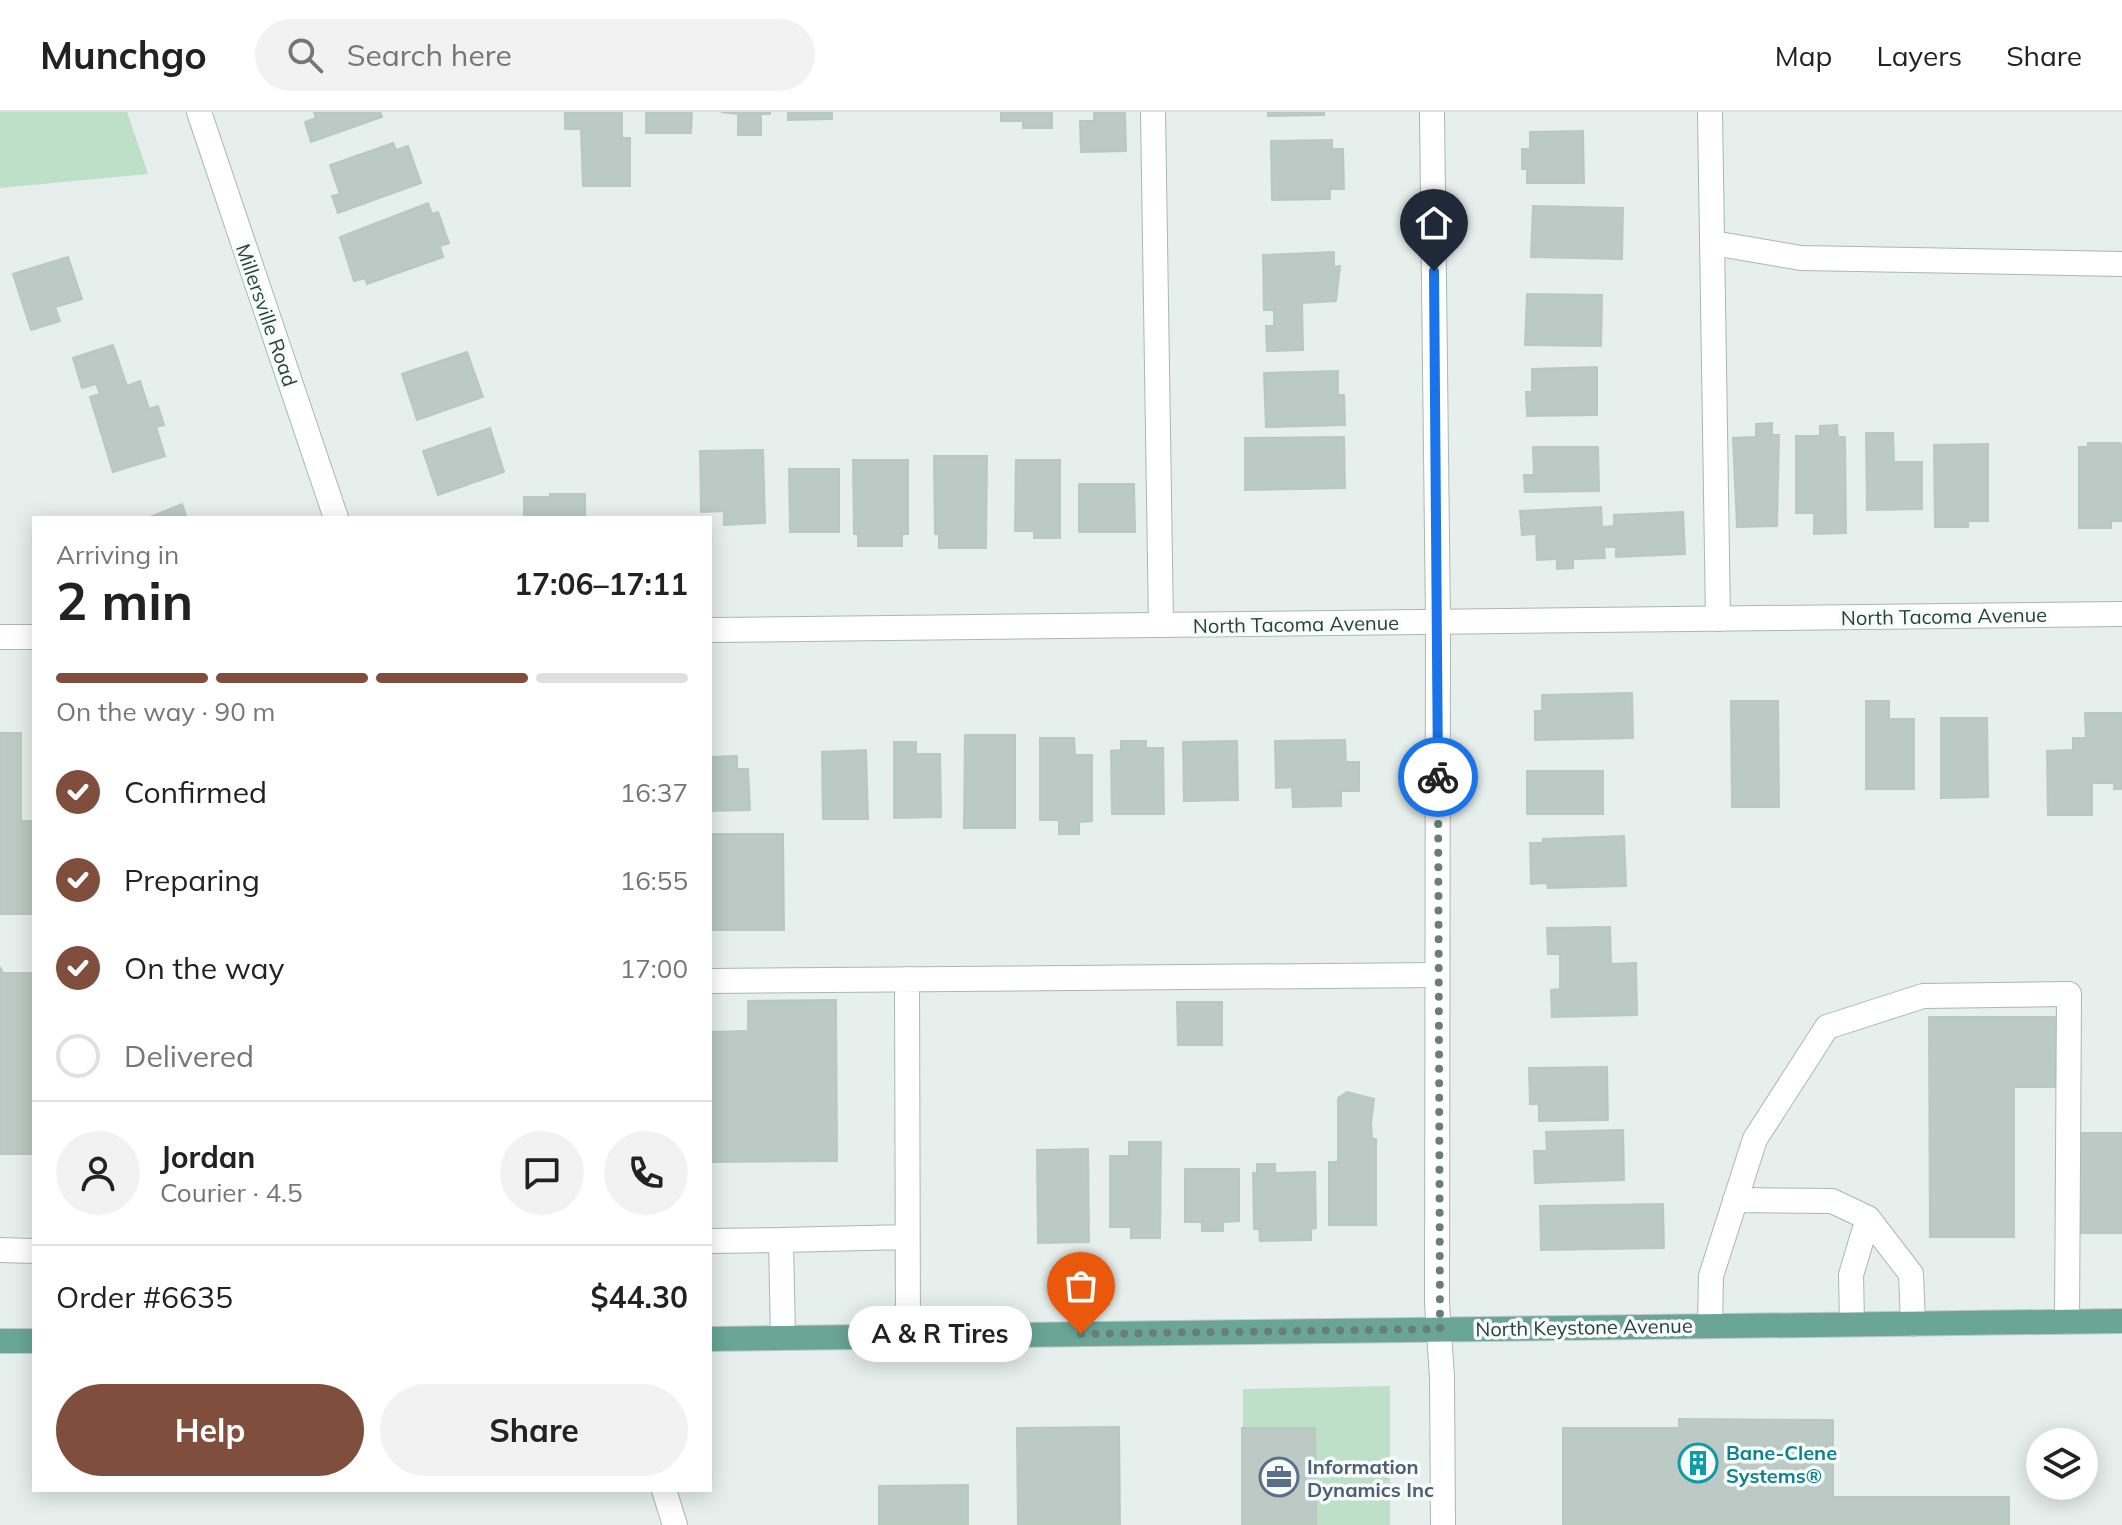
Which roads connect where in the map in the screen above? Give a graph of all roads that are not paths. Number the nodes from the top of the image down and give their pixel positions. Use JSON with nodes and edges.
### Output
{"nodes":[{"id":1,"x":199,"y":112,"type":"edge"},
{"id":2,"x":1153,"y":112,"type":"edge"},
{"id":3,"x":1432,"y":112,"type":"edge"},
{"id":4,"x":1710,"y":112,"type":"edge"},
{"id":5,"x":1713,"y":243,"type":"junction"},
{"id":6,"x":2122,"y":264,"type":"edge"},
{"id":7,"x":335,"y":516,"type":"edge"},
{"id":8,"x":2122,"y":614,"type":"edge"},
{"id":9,"x":1718,"y":619,"type":"junction"},
{"id":10,"x":1438,"y":622,"type":"junction"},
{"id":11,"x":1161,"y":625,"type":"junction"},
{"id":12,"x":712,"y":630,"type":"edge"},
{"id":13,"x":0,"y":637,"type":"edge"},
{"id":14,"x":32,"y":637,"type":"edge"},
{"id":15,"x":1437,"y":975,"type":"junction"},
{"id":16,"x":907,"y":979,"type":"junction"},
{"id":17,"x":712,"y":981,"type":"edge"},
{"id":18,"x":1735,"y":1200,"type":"junction"},
{"id":19,"x":1868,"y":1218,"type":"junction"},
{"id":20,"x":907,"y":1237,"type":"junction"},
{"id":21,"x":781,"y":1240,"type":"junction"},
{"id":22,"x":712,"y":1241,"type":"edge"},
{"id":23,"x":0,"y":1250,"type":"edge"},
{"id":24,"x":32,"y":1251,"type":"edge"},
{"id":25,"x":2122,"y":1321,"type":"edge"},
{"id":26,"x":2067,"y":1322,"type":"junction"},
{"id":27,"x":1852,"y":1324,"type":"junction"},
{"id":28,"x":1913,"y":1324,"type":"junction"},
{"id":29,"x":1710,"y":1326,"type":"junction"},
{"id":30,"x":1440,"y":1329,"type":"junction"},
{"id":31,"x":908,"y":1336,"type":"junction"},
{"id":32,"x":783,"y":1338,"type":"junction"},
{"id":33,"x":712,"y":1339,"type":"edge"},
{"id":34,"x":0,"y":1341,"type":"edge"},
{"id":35,"x":32,"y":1341,"type":"edge"},
{"id":36,"x":665,"y":1492,"type":"edge"},
{"id":37,"x":675,"y":1525,"type":"edge"},
{"id":38,"x":1443,"y":1525,"type":"edge"}],
"edges":[{"from":1,"to":7,"type":"street","name":"Millersville Road"},
{"from":2,"to":11,"type":"street"},
{"from":3,"to":10,"type":"street"},
{"from":4,"to":5,"type":"street"},
{"from":5,"to":6,"type":"street"},
{"from":5,"to":9,"type":"street"},
{"from":8,"to":9,"type":"street","name":"North Tacoma Avenue"},
{"from":9,"to":10,"type":"street","name":"North Tacoma Avenue"},
{"from":10,"to":11,"type":"street","name":"North Tacoma Avenue"},
{"from":10,"to":15,"type":"street"},
{"from":11,"to":12,"type":"street","name":"North Tacoma Avenue"},
{"from":13,"to":14,"type":"street"},
{"from":15,"to":16,"type":"street"},
{"from":15,"to":30,"type":"street"},
{"from":16,"to":17,"type":"street"},
{"from":16,"to":20,"type":"street"},
{"from":18,"to":19,"type":"street"},
{"from":18,"to":26,"type":"street"},
{"from":18,"to":29,"type":"street"},
{"from":19,"to":27,"type":"street"},
{"from":19,"to":28,"type":"street"},
{"from":20,"to":21,"type":"street"},
{"from":20,"to":31,"type":"street"},
{"from":21,"to":22,"type":"street"},
{"from":21,"to":32,"type":"street"},
{"from":23,"to":24,"type":"street"},
{"from":25,"to":26,"type":"main road","name":"North Keystone Avenue"},
{"from":26,"to":28,"type":"main road","name":"North Keystone Avenue"},
{"from":27,"to":28,"type":"main road","name":"North Keystone Avenue"},
{"from":27,"to":29,"type":"main road","name":"North Keystone Avenue"},
{"from":29,"to":30,"type":"main road","name":"North Keystone Avenue"},
{"from":30,"to":31,"type":"main road","name":"North Keystone Avenue"},
{"from":30,"to":38,"type":"street"},
{"from":31,"to":32,"type":"main road","name":"North Keystone Avenue"},
{"from":32,"to":33,"type":"main road","name":"North Keystone Avenue"},
{"from":34,"to":35,"type":"main road"},
{"from":36,"to":37,"type":"street"}]}
